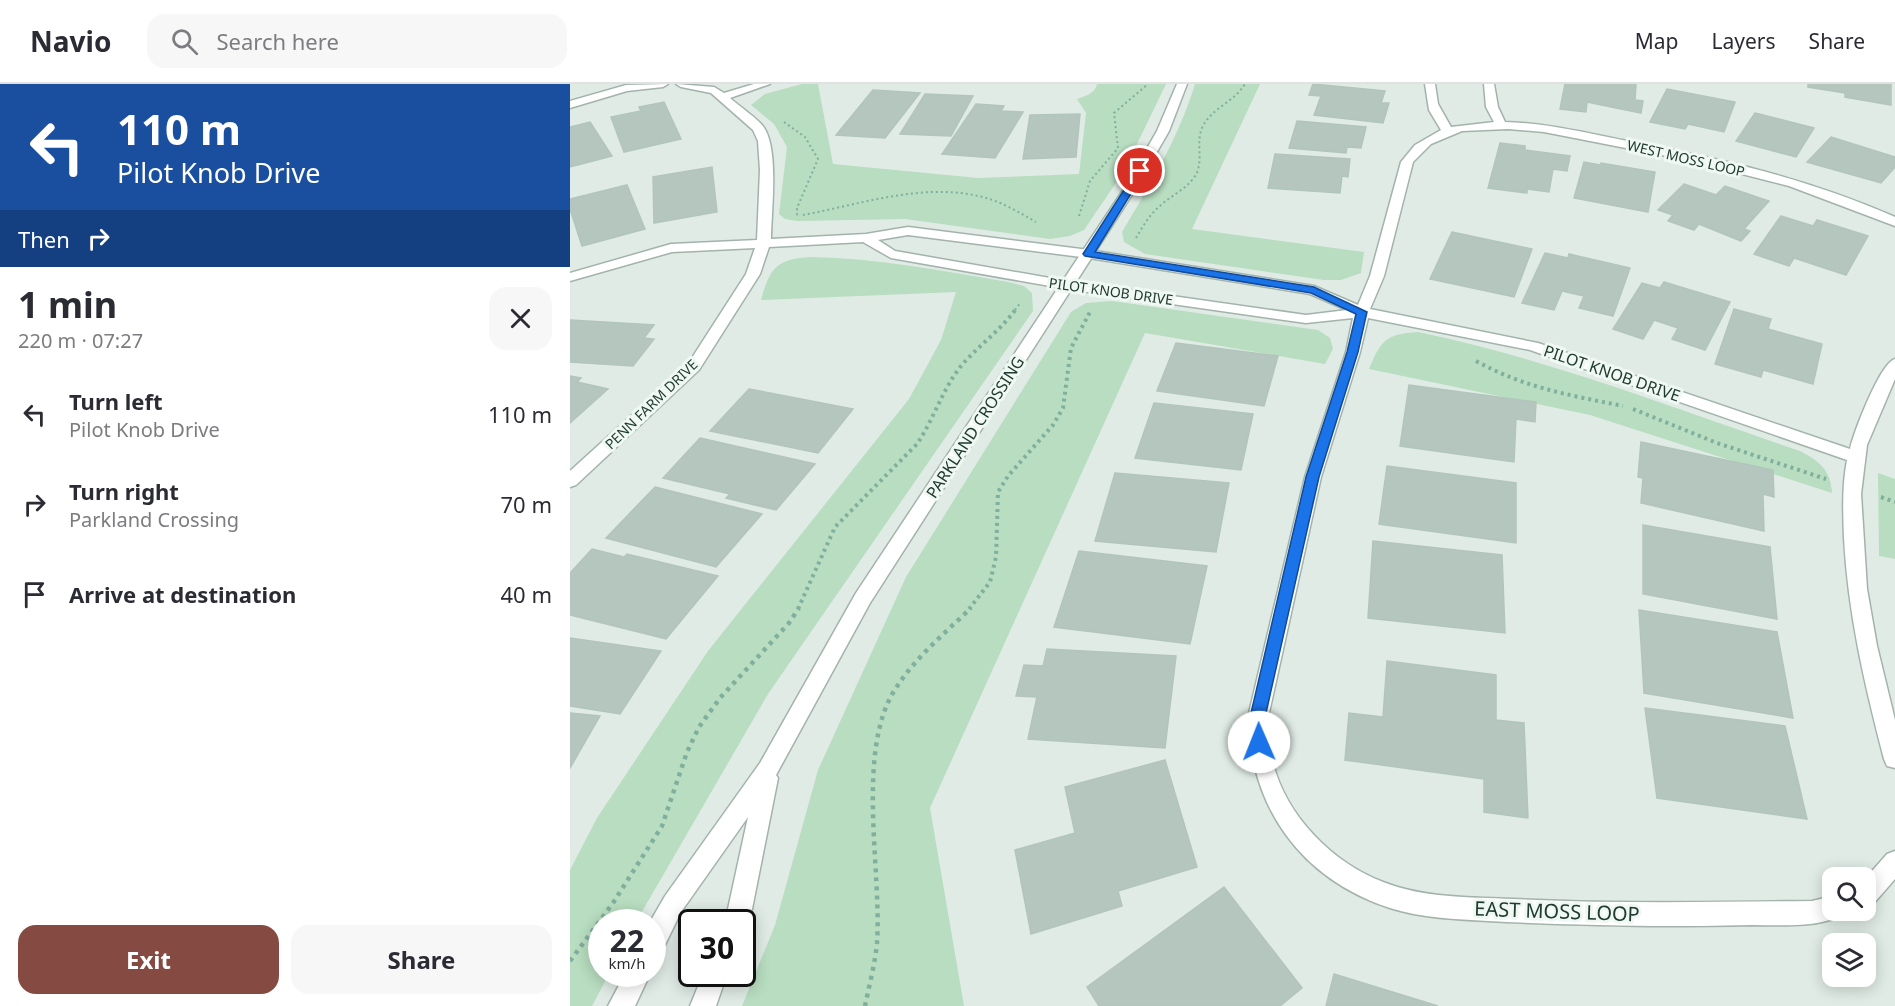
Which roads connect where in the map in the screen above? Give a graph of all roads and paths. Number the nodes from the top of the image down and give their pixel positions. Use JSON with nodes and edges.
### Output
{"nodes":[{"id":1,"x":663,"y":84,"type":"edge"},
{"id":2,"x":681,"y":84,"type":"edge"},
{"id":3,"x":765,"y":84,"type":"edge"},
{"id":4,"x":1148,"y":84,"type":"edge"},
{"id":5,"x":1182,"y":84,"type":"edge"},
{"id":6,"x":1245,"y":84,"type":"edge"},
{"id":7,"x":1430,"y":84,"type":"edge"},
{"id":8,"x":1489,"y":84,"type":"edge"},
{"id":9,"x":722,"y":97,"type":"junction"},
{"id":10,"x":570,"y":105,"type":"edge"},
{"id":11,"x":782,"y":121,"type":"dead end"},
{"id":12,"x":1501,"y":125,"type":"junction"},
{"id":13,"x":1449,"y":132,"type":"junction"},
{"id":14,"x":797,"y":216,"type":"dead end"},
{"id":15,"x":1079,"y":218,"type":"dead end"},
{"id":16,"x":1895,"y":222,"type":"edge"},
{"id":17,"x":866,"y":238,"type":"junction"},
{"id":18,"x":764,"y":242,"type":"junction"},
{"id":19,"x":1131,"y":245,"type":"dead end"},
{"id":20,"x":1089,"y":254,"type":"junction"},
{"id":21,"x":570,"y":277,"type":"edge"},
{"id":22,"x":1067,"y":285,"type":"junction"},
{"id":23,"x":1022,"y":300,"type":"dead end"},
{"id":24,"x":1094,"y":304,"type":"dead end"},
{"id":25,"x":1362,"y":312,"type":"junction"},
{"id":26,"x":1090,"y":313,"type":"junction"},
{"id":27,"x":1097,"y":314,"type":"dead end"},
{"id":28,"x":1473,"y":359,"type":"dead end"},
{"id":29,"x":1895,"y":364,"type":"edge"},
{"id":30,"x":1856,"y":457,"type":"junction"},
{"id":31,"x":570,"y":481,"type":"edge"},
{"id":32,"x":1854,"y":488,"type":"junction"},
{"id":33,"x":1895,"y":502,"type":"edge"},
{"id":34,"x":1895,"y":759,"type":"edge"},
{"id":35,"x":768,"y":770,"type":"junction"},
{"id":36,"x":1894,"y":865,"type":"edge"},
{"id":37,"x":1876,"y":884,"type":"edge"},
{"id":38,"x":740,"y":909,"type":"edge"},
{"id":39,"x":1822,"y":911,"type":"edge"},
{"id":40,"x":666,"y":917,"type":"edge"},
{"id":41,"x":570,"y":961,"type":"edge"},
{"id":42,"x":631,"y":987,"type":"edge"},
{"id":43,"x":710,"y":987,"type":"edge"},
{"id":44,"x":621,"y":1006,"type":"edge"},
{"id":45,"x":703,"y":1006,"type":"edge"},
{"id":46,"x":865,"y":1006,"type":"edge"}],
"edges":[{"from":1,"to":10,"type":"street"},
{"from":2,"to":9,"type":"street","name":"PENN FARM DRIVE"},
{"from":3,"to":9,"type":"street"},
{"from":4,"to":15,"type":"path"},
{"from":5,"to":20,"type":"street","name":"PARKLAND CROSSING"},
{"from":6,"to":19,"type":"path"},
{"from":7,"to":13,"type":"street"},
{"from":8,"to":12,"type":"street"},
{"from":9,"to":18,"type":"street","name":"PENN FARM DRIVE"},
{"from":11,"to":14,"type":"path"},
{"from":12,"to":13,"type":"street","name":"WEST MOSS LOOP"},
{"from":12,"to":16,"type":"street","name":"WEST MOSS LOOP"},
{"from":13,"to":25,"type":"street","name":"WEST MOSS LOOP"},
{"from":17,"to":18,"type":"street","name":"PILOT KNOB DRIVE"},
{"from":17,"to":20,"type":"street","name":"PILOT KNOB DRIVE"},
{"from":17,"to":22,"type":"street","name":"PILOT KNOB DRIVE"},
{"from":18,"to":21,"type":"street","name":"PILOT KNOB DRIVE"},
{"from":18,"to":31,"type":"street","name":"PENN FARM DRIVE"},
{"from":20,"to":22,"type":"street","name":"PARKLAND CROSSING"},
{"from":20,"to":25,"type":"street","name":"PILOT KNOB DRIVE"},
{"from":22,"to":25,"type":"street","name":"PILOT KNOB DRIVE"},
{"from":22,"to":35,"type":"street","name":"PARKLAND CROSSING"},
{"from":23,"to":41,"type":"path"},
{"from":24,"to":26,"type":"path"},
{"from":25,"to":30,"type":"street","name":"PILOT KNOB DRIVE"},
{"from":25,"to":39,"type":"street","name":"EAST MOSS LOOP"},
{"from":26,"to":27,"type":"path"},
{"from":26,"to":46,"type":"path"},
{"from":28,"to":32,"type":"path"},
{"from":29,"to":30,"type":"street"},
{"from":30,"to":32,"type":"street"},
{"from":32,"to":33,"type":"path"},
{"from":32,"to":34,"type":"street"},
{"from":35,"to":38,"type":"street","name":"PARKLAND CROSSING"},
{"from":35,"to":40,"type":"street","name":"PARKLAND CROSSING"},
{"from":36,"to":37,"type":"street"},
{"from":42,"to":44,"type":"street"},
{"from":43,"to":45,"type":"street"}]}
